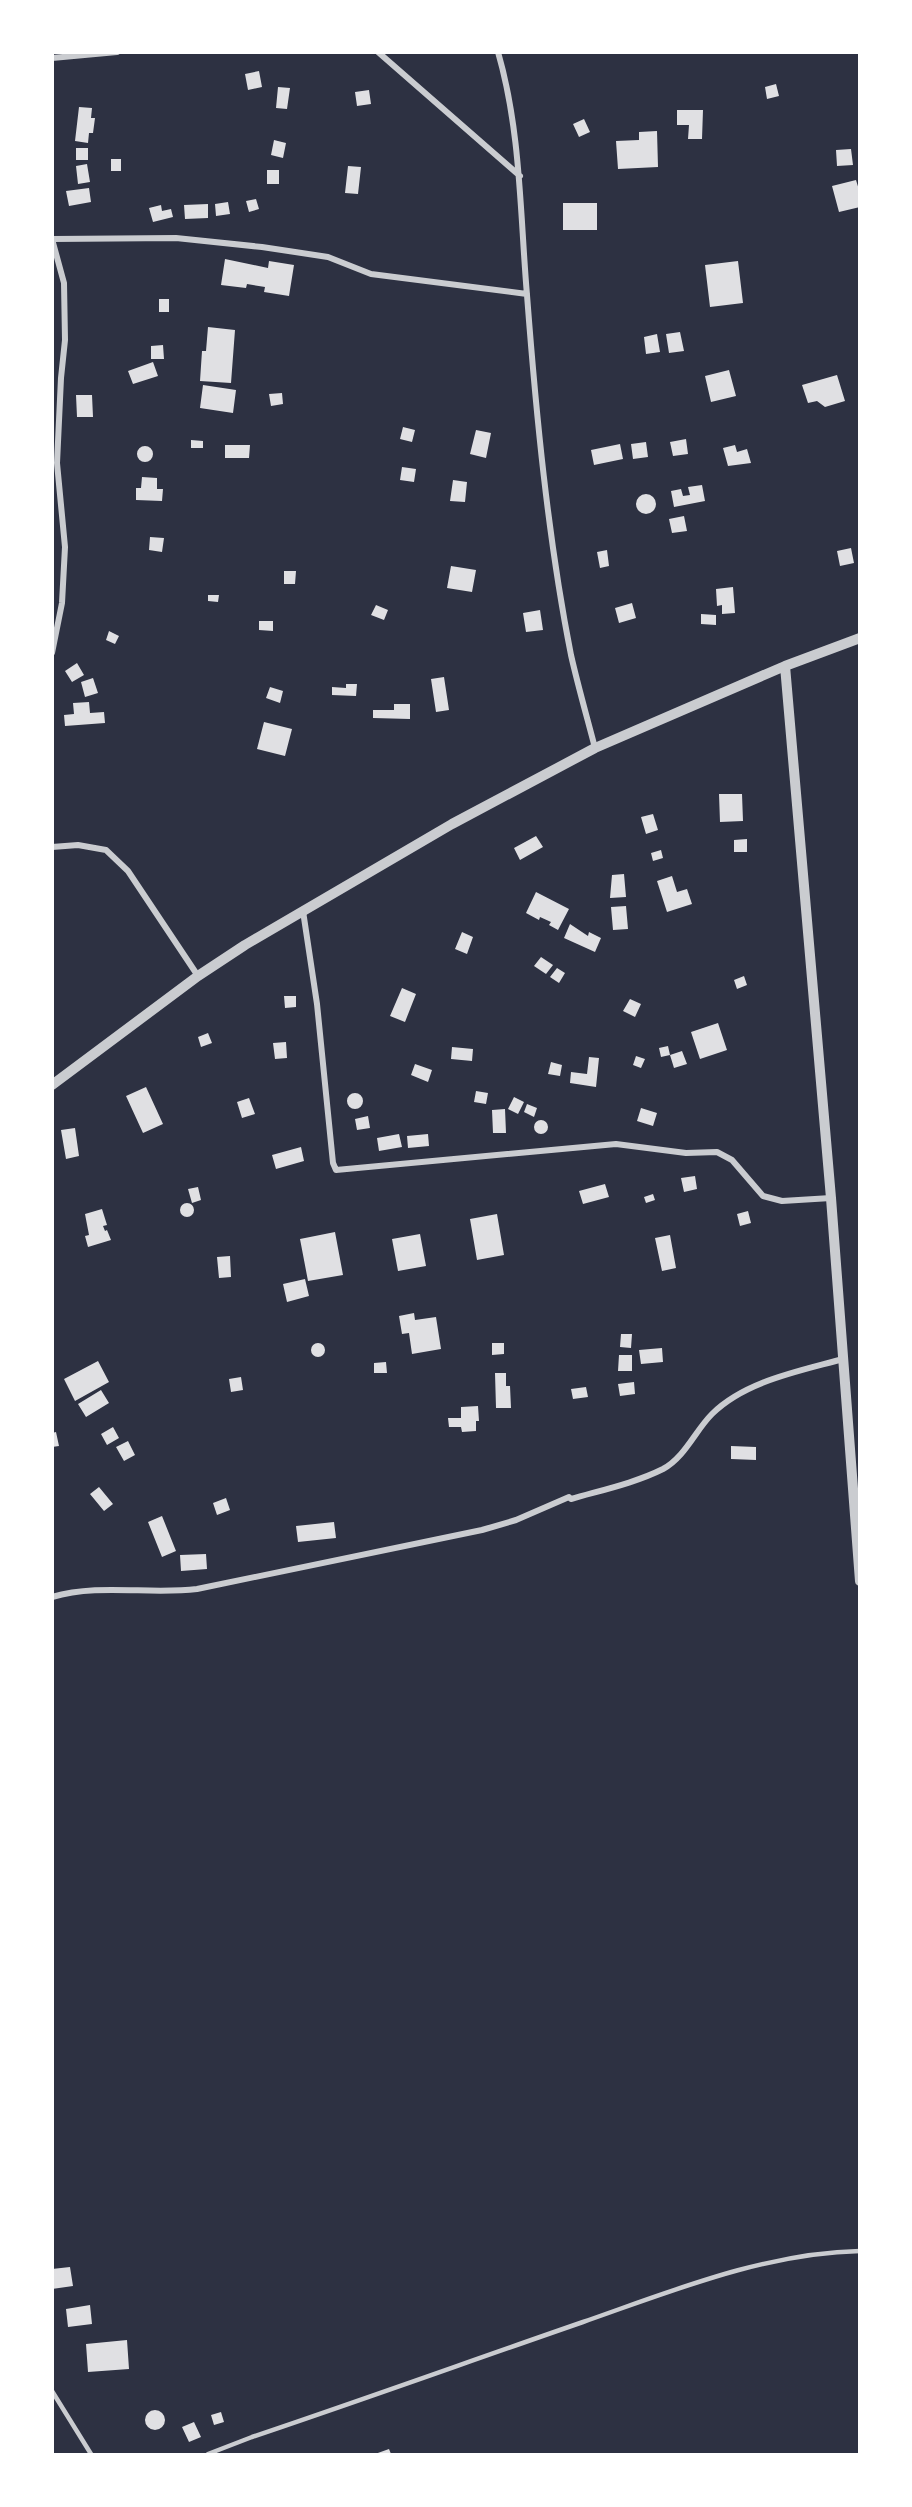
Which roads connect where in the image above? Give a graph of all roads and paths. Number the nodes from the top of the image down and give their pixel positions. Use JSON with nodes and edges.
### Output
{"nodes":[{"id":1,"x":117,"y":52,"type":"edge"},
{"id":2,"x":378,"y":52,"type":"edge"},
{"id":3,"x":107,"y":53,"type":"edge"},
{"id":4,"x":499,"y":54,"type":"edge"},
{"id":5,"x":52,"y":58,"type":"edge"},
{"id":6,"x":520,"y":176,"type":"junction"},
{"id":7,"x":53,"y":239,"type":"edge"},
{"id":8,"x":526,"y":294,"type":"junction"},
{"id":9,"x":860,"y":638,"type":"edge"},
{"id":10,"x":52,"y":653,"type":"edge"},
{"id":11,"x":785,"y":666,"type":"junction"},
{"id":12,"x":595,"y":748,"type":"junction"},
{"id":13,"x":52,"y":847,"type":"edge"},
{"id":14,"x":303,"y":911,"type":"junction"},
{"id":15,"x":198,"y":976,"type":"junction"},
{"id":16,"x":52,"y":1085,"type":"edge"},
{"id":17,"x":831,"y":1197,"type":"junction"},
{"id":18,"x":843,"y":1359,"type":"junction"},
{"id":19,"x":860,"y":1581,"type":"edge"},
{"id":20,"x":52,"y":1598,"type":"edge"},
{"id":21,"x":860,"y":2251,"type":"edge"},
{"id":22,"x":52,"y":2391,"type":"edge"},
{"id":23,"x":91,"y":2454,"type":"edge"},
{"id":24,"x":208,"y":2454,"type":"edge"}],
"edges":[{"from":1,"to":3,"type":"street"},
{"from":2,"to":6,"type":"street"},
{"from":3,"to":5,"type":"street"},
{"from":4,"to":6,"type":"street"},
{"from":6,"to":8,"type":"street"},
{"from":7,"to":8,"type":"street"},
{"from":7,"to":10,"type":"street"},
{"from":8,"to":12,"type":"street"},
{"from":9,"to":11,"type":"street"},
{"from":11,"to":12,"type":"street"},
{"from":11,"to":17,"type":"street"},
{"from":12,"to":14,"type":"street"},
{"from":13,"to":15,"type":"street"},
{"from":14,"to":15,"type":"street"},
{"from":14,"to":17,"type":"street"},
{"from":15,"to":16,"type":"street"},
{"from":17,"to":18,"type":"street"},
{"from":18,"to":19,"type":"street"},
{"from":18,"to":20,"type":"street"},
{"from":21,"to":24,"type":"lane"},
{"from":22,"to":23,"type":"lane"}]}
